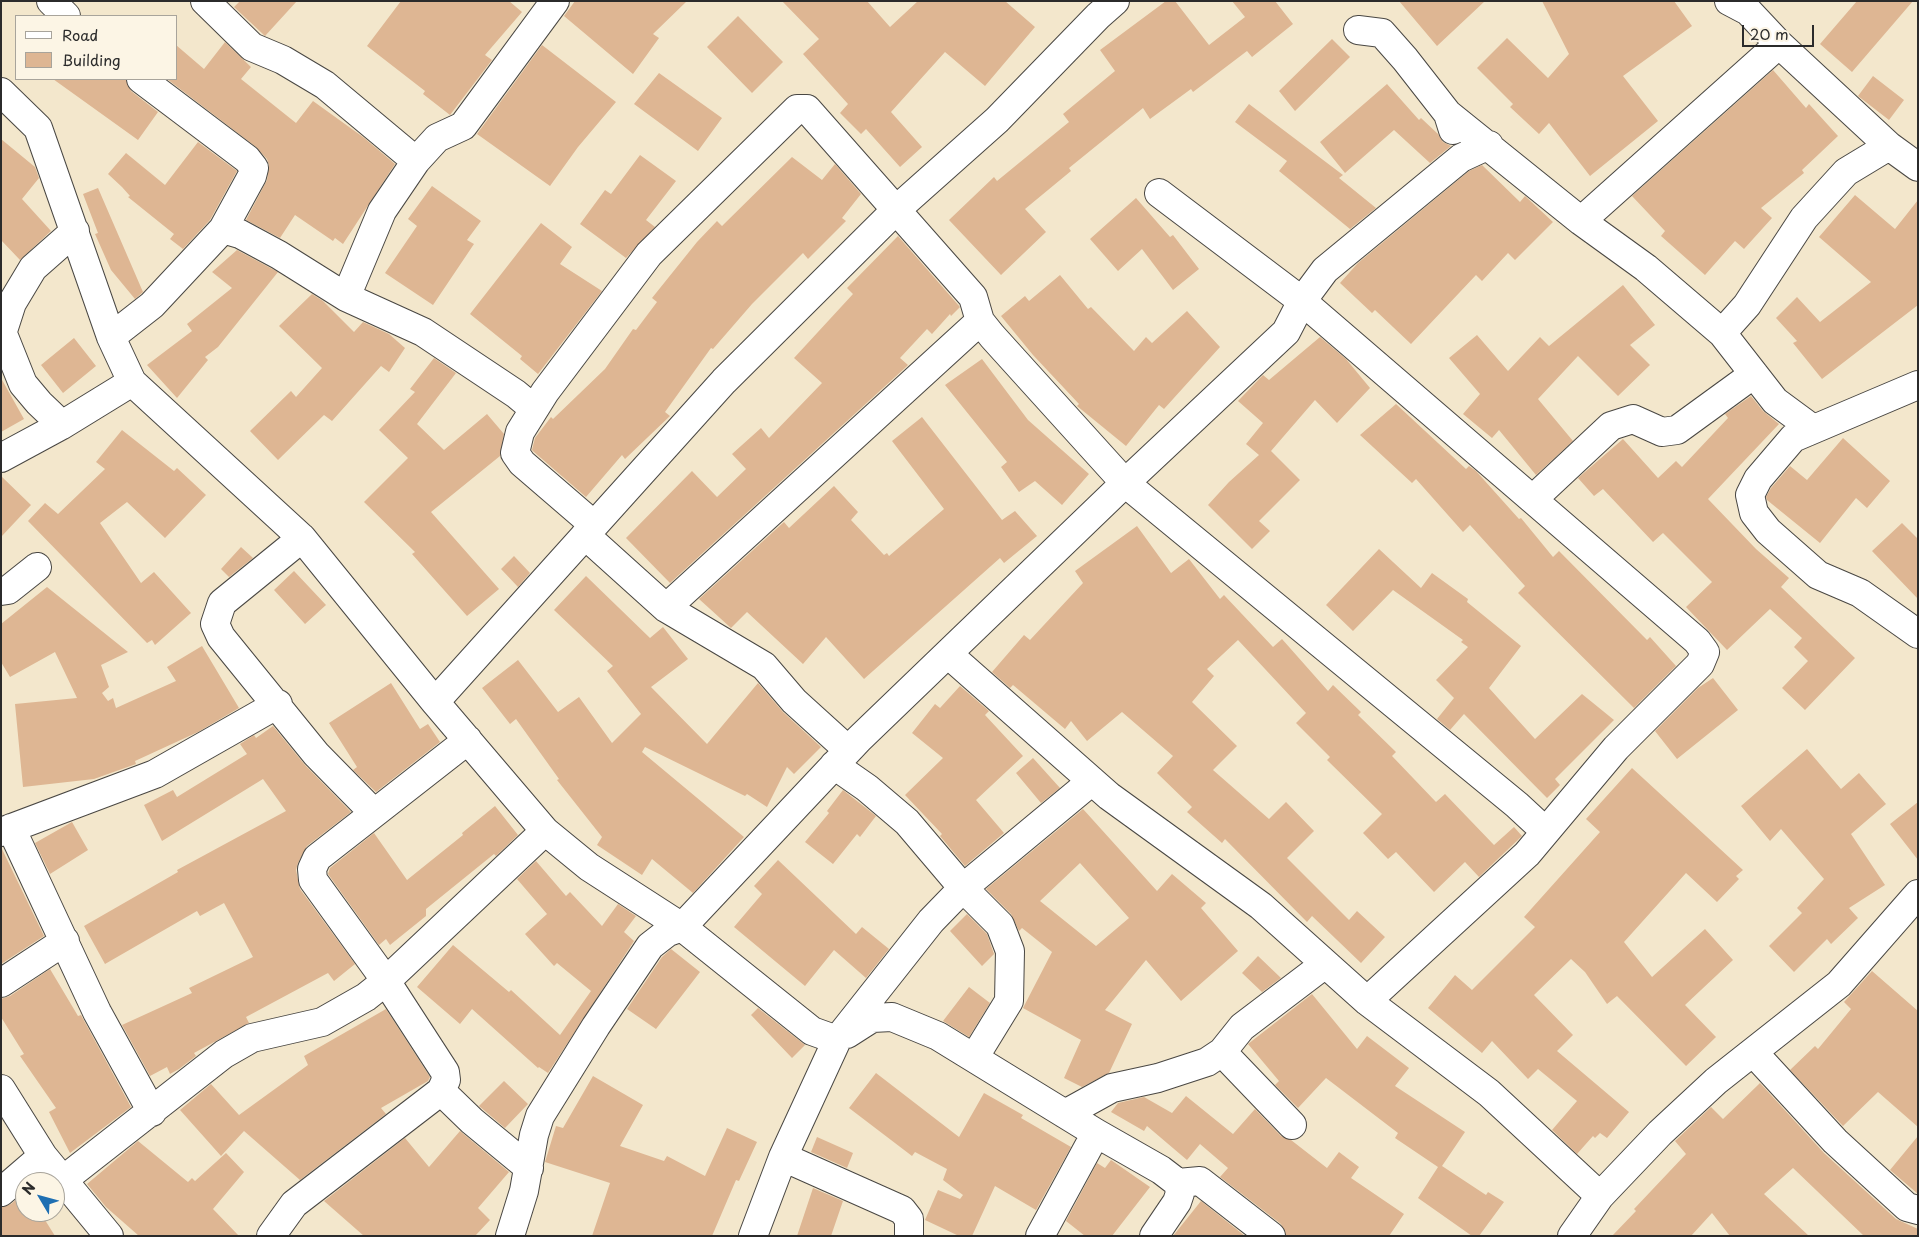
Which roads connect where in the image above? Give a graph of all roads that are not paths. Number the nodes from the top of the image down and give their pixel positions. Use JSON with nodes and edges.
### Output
{"nodes":[{"id":1,"x":51,"y":1,"type":"edge"},
{"id":2,"x":205,"y":1,"type":"edge"},
{"id":3,"x":555,"y":1,"type":"edge"},
{"id":4,"x":1115,"y":1,"type":"edge"},
{"id":5,"x":1744,"y":4,"type":"edge"},
{"id":6,"x":65,"y":15,"type":"edge"},
{"id":7,"x":1358,"y":30,"type":"dead end"},
{"id":8,"x":1779,"y":44,"type":"junction"},
{"id":9,"x":142,"y":80,"type":"edge"},
{"id":10,"x":1,"y":92,"type":"edge"},
{"id":11,"x":1448,"y":114,"type":"junction"},
{"id":12,"x":1489,"y":145,"type":"junction"},
{"id":13,"x":1889,"y":146,"type":"junction"},
{"id":14,"x":1461,"y":158,"type":"junction"},
{"id":15,"x":416,"y":161,"type":"junction"},
{"id":16,"x":1918,"y":167,"type":"edge"},
{"id":17,"x":1159,"y":193,"type":"dead end"},
{"id":18,"x":897,"y":209,"type":"junction"},
{"id":19,"x":1581,"y":221,"type":"junction"},
{"id":20,"x":223,"y":229,"type":"junction"},
{"id":21,"x":75,"y":231,"type":"junction"},
{"id":22,"x":346,"y":296,"type":"junction"},
{"id":23,"x":1302,"y":301,"type":"junction"},
{"id":24,"x":980,"y":321,"type":"junction"},
{"id":25,"x":1722,"y":333,"type":"junction"},
{"id":26,"x":2,"y":336,"type":"edge"},
{"id":27,"x":111,"y":337,"type":"junction"},
{"id":28,"x":1754,"y":374,"type":"junction"},
{"id":29,"x":132,"y":382,"type":"junction"},
{"id":30,"x":1918,"y":385,"type":"edge"},
{"id":31,"x":534,"y":409,"type":"junction"},
{"id":32,"x":62,"y":425,"type":"junction"},
{"id":33,"x":1812,"y":429,"type":"junction"},
{"id":34,"x":1,"y":458,"type":"edge"},
{"id":35,"x":1125,"y":483,"type":"junction"},
{"id":36,"x":1533,"y":499,"type":"junction"},
{"id":37,"x":589,"y":530,"type":"junction"},
{"id":38,"x":302,"y":538,"type":"junction"},
{"id":39,"x":37,"y":567,"type":"dead end"},
{"id":40,"x":1,"y":591,"type":"edge"},
{"id":41,"x":666,"y":608,"type":"junction"},
{"id":42,"x":1918,"y":634,"type":"edge"},
{"id":43,"x":948,"y":654,"type":"junction"},
{"id":44,"x":435,"y":702,"type":"junction"},
{"id":45,"x":278,"y":704,"type":"junction"},
{"id":46,"x":468,"y":740,"type":"junction"},
{"id":47,"x":841,"y":758,"type":"junction"},
{"id":48,"x":1092,"y":781,"type":"junction"},
{"id":49,"x":374,"y":813,"type":"junction"},
{"id":50,"x":6,"y":830,"type":"edge"},
{"id":51,"x":546,"y":831,"type":"junction"},
{"id":52,"x":1545,"y":831,"type":"junction"},
{"id":53,"x":963,"y":888,"type":"junction"},
{"id":54,"x":1918,"y":894,"type":"edge"},
{"id":55,"x":682,"y":927,"type":"junction"},
{"id":56,"x":65,"y":941,"type":"junction"},
{"id":57,"x":1325,"y":964,"type":"junction"},
{"id":58,"x":386,"y":981,"type":"junction"},
{"id":59,"x":1,"y":983,"type":"edge"},
{"id":60,"x":1366,"y":1001,"type":"junction"},
{"id":61,"x":837,"y":1040,"type":"junction"},
{"id":62,"x":1222,"y":1052,"type":"junction"},
{"id":63,"x":1753,"y":1052,"type":"junction"},
{"id":64,"x":974,"y":1058,"type":"junction"},
{"id":65,"x":1,"y":1089,"type":"edge"},
{"id":66,"x":441,"y":1090,"type":"junction"},
{"id":67,"x":152,"y":1112,"type":"junction"},
{"id":68,"x":1065,"y":1114,"type":"junction"},
{"id":69,"x":1292,"y":1125,"type":"dead end"},
{"id":70,"x":1096,"y":1133,"type":"junction"},
{"id":71,"x":43,"y":1156,"type":"junction"},
{"id":72,"x":783,"y":1157,"type":"junction"},
{"id":73,"x":529,"y":1168,"type":"junction"},
{"id":74,"x":56,"y":1172,"type":"edge"},
{"id":75,"x":65,"y":1178,"type":"edge"},
{"id":76,"x":1178,"y":1182,"type":"junction"},
{"id":77,"x":65,"y":1184,"type":"edge"},
{"id":78,"x":1,"y":1192,"type":"edge"},
{"id":79,"x":1600,"y":1196,"type":"junction"},
{"id":80,"x":1918,"y":1210,"type":"edge"},
{"id":81,"x":109,"y":1236,"type":"edge"},
{"id":82,"x":271,"y":1236,"type":"edge"},
{"id":83,"x":510,"y":1236,"type":"edge"},
{"id":84,"x":753,"y":1236,"type":"edge"},
{"id":85,"x":909,"y":1236,"type":"edge"},
{"id":86,"x":1040,"y":1236,"type":"edge"},
{"id":87,"x":1154,"y":1236,"type":"edge"},
{"id":88,"x":1271,"y":1236,"type":"edge"},
{"id":89,"x":1572,"y":1236,"type":"edge"}],
"edges":[{"from":1,"to":6,"type":"street"},
{"from":2,"to":15,"type":"street"},
{"from":3,"to":15,"type":"street"},
{"from":4,"to":18,"type":"street"},
{"from":5,"to":8,"type":"street"},
{"from":7,"to":11,"type":"street"},
{"from":8,"to":13,"type":"street"},
{"from":8,"to":19,"type":"street"},
{"from":9,"to":20,"type":"street"},
{"from":10,"to":21,"type":"street"},
{"from":11,"to":12,"type":"street"},
{"from":11,"to":14,"type":"street"},
{"from":12,"to":14,"type":"street"},
{"from":12,"to":19,"type":"street"},
{"from":13,"to":16,"type":"street"},
{"from":13,"to":25,"type":"street"},
{"from":14,"to":23,"type":"street"},
{"from":15,"to":22,"type":"street"},
{"from":17,"to":23,"type":"street"},
{"from":18,"to":24,"type":"street"},
{"from":18,"to":31,"type":"street"},
{"from":18,"to":37,"type":"street"},
{"from":19,"to":25,"type":"street"},
{"from":20,"to":22,"type":"street"},
{"from":20,"to":27,"type":"street"},
{"from":21,"to":26,"type":"street"},
{"from":21,"to":27,"type":"street"},
{"from":22,"to":31,"type":"street"},
{"from":23,"to":35,"type":"street"},
{"from":23,"to":36,"type":"street"},
{"from":24,"to":35,"type":"street"},
{"from":24,"to":41,"type":"street"},
{"from":25,"to":28,"type":"street"},
{"from":26,"to":32,"type":"street"},
{"from":27,"to":29,"type":"street"},
{"from":28,"to":33,"type":"street"},
{"from":28,"to":36,"type":"street"},
{"from":29,"to":32,"type":"street"},
{"from":29,"to":38,"type":"street"},
{"from":30,"to":33,"type":"street"},
{"from":31,"to":37,"type":"street"},
{"from":32,"to":34,"type":"street"},
{"from":33,"to":42,"type":"street"},
{"from":35,"to":43,"type":"street"},
{"from":35,"to":52,"type":"street"},
{"from":36,"to":52,"type":"street"},
{"from":37,"to":41,"type":"street"},
{"from":37,"to":44,"type":"street"},
{"from":38,"to":44,"type":"street"},
{"from":38,"to":45,"type":"street"},
{"from":39,"to":40,"type":"street"},
{"from":41,"to":47,"type":"street"},
{"from":43,"to":47,"type":"street"},
{"from":43,"to":48,"type":"street"},
{"from":44,"to":46,"type":"street"},
{"from":45,"to":49,"type":"street"},
{"from":45,"to":50,"type":"street"},
{"from":46,"to":49,"type":"street"},
{"from":46,"to":51,"type":"street"},
{"from":47,"to":53,"type":"street"},
{"from":47,"to":55,"type":"street"},
{"from":48,"to":53,"type":"street"},
{"from":48,"to":57,"type":"street"},
{"from":49,"to":58,"type":"street"},
{"from":50,"to":56,"type":"street"},
{"from":51,"to":55,"type":"street"},
{"from":51,"to":58,"type":"street"},
{"from":52,"to":60,"type":"street"},
{"from":53,"to":61,"type":"street"},
{"from":53,"to":64,"type":"street"},
{"from":54,"to":63,"type":"street"},
{"from":55,"to":61,"type":"street"},
{"from":55,"to":73,"type":"street"},
{"from":56,"to":59,"type":"street"},
{"from":56,"to":67,"type":"street"},
{"from":57,"to":60,"type":"street"},
{"from":57,"to":62,"type":"street"},
{"from":58,"to":66,"type":"street"},
{"from":58,"to":67,"type":"street"},
{"from":60,"to":79,"type":"street"},
{"from":61,"to":64,"type":"street"},
{"from":61,"to":72,"type":"street"},
{"from":62,"to":68,"type":"street"},
{"from":62,"to":69,"type":"street"},
{"from":63,"to":79,"type":"street"},
{"from":63,"to":80,"type":"street"},
{"from":64,"to":68,"type":"street"},
{"from":65,"to":71,"type":"street"},
{"from":66,"to":73,"type":"street"},
{"from":66,"to":82,"type":"street"},
{"from":67,"to":75,"type":"street"},
{"from":68,"to":70,"type":"street"},
{"from":70,"to":76,"type":"street"},
{"from":70,"to":86,"type":"street"},
{"from":71,"to":74,"type":"street"},
{"from":71,"to":78,"type":"street"},
{"from":72,"to":84,"type":"street"},
{"from":72,"to":85,"type":"street"},
{"from":73,"to":83,"type":"street"},
{"from":76,"to":87,"type":"street"},
{"from":76,"to":88,"type":"street"},
{"from":77,"to":81,"type":"street"},
{"from":79,"to":89,"type":"street"}]}
